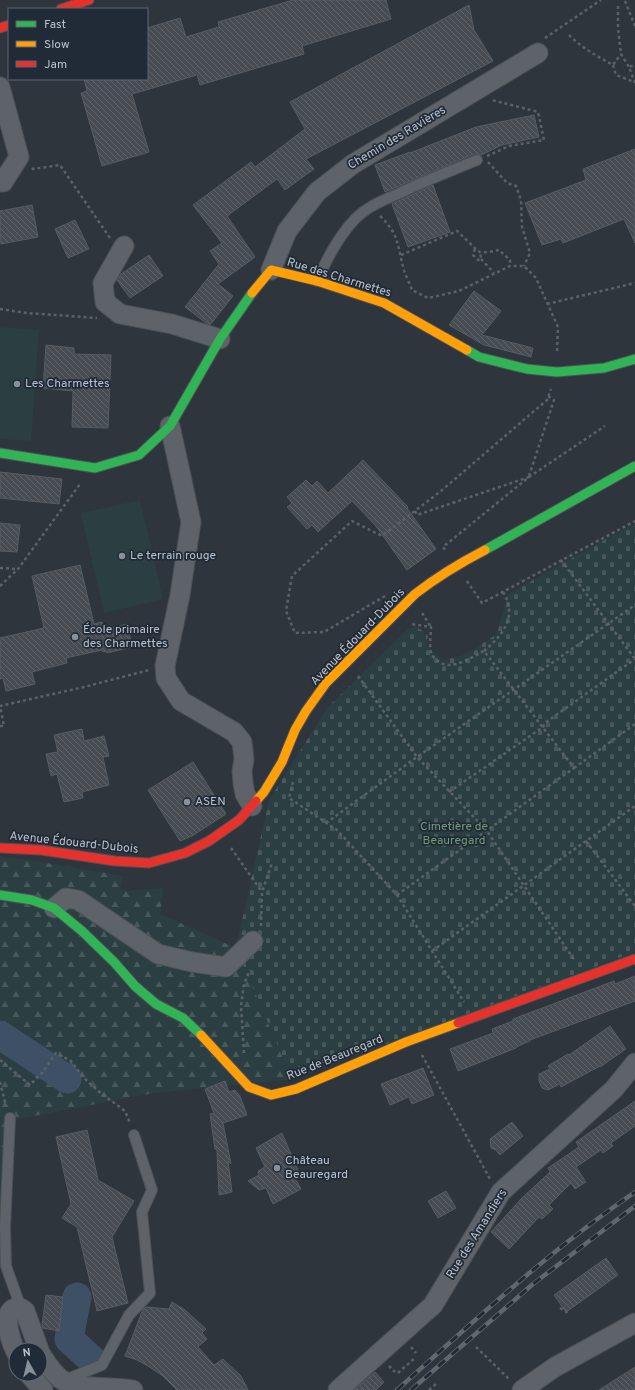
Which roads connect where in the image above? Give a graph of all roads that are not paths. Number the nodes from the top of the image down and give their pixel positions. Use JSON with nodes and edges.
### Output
{"nodes":[{"id":1,"x":89,"y":0,"type":"edge"},
{"id":2,"x":64,"y":8,"type":"edge"},
{"id":3,"x":538,"y":54,"type":"dead end"},
{"id":4,"x":0,"y":87,"type":"edge"},
{"id":5,"x":477,"y":160,"type":"dead end"},
{"id":6,"x":0,"y":182,"type":"edge"},
{"id":7,"x":124,"y":246,"type":"road end"},
{"id":8,"x":271,"y":270,"type":"junction"},
{"id":9,"x":316,"y":282,"type":"junction"},
{"id":10,"x":220,"y":339,"type":"junction"},
{"id":11,"x":635,"y":359,"type":"edge"},
{"id":12,"x":170,"y":426,"type":"junction"},
{"id":13,"x":0,"y":453,"type":"edge"},
{"id":14,"x":635,"y":466,"type":"edge"},
{"id":15,"x":252,"y":806,"type":"junction"},
{"id":16,"x":0,"y":848,"type":"edge"},
{"id":17,"x":0,"y":895,"type":"edge"},
{"id":18,"x":54,"y":908,"type":"junction"},
{"id":19,"x":253,"y":941,"type":"road end"},
{"id":20,"x":635,"y":959,"type":"edge"},
{"id":21,"x":635,"y":1063,"type":"edge"},
{"id":22,"x":10,"y":1118,"type":"road end"},
{"id":23,"x":134,"y":1135,"type":"road end"},
{"id":24,"x":18,"y":1308,"type":"junction"},
{"id":25,"x":635,"y":1323,"type":"edge"},
{"id":26,"x":12,"y":1342,"type":"edge"},
{"id":27,"x":36,"y":1342,"type":"edge"},
{"id":28,"x":48,"y":1365,"type":"edge"},
{"id":29,"x":64,"y":1381,"type":"junction"},
{"id":30,"x":36,"y":1382,"type":"edge"},
{"id":31,"x":518,"y":1387,"type":"edge"},
{"id":32,"x":43,"y":1390,"type":"edge"},
{"id":33,"x":133,"y":1390,"type":"edge"},
{"id":34,"x":338,"y":1390,"type":"edge"}],
"edges":[{"from":1,"to":2,"type":"street"},
{"from":3,"to":8,"type":"street","name":"Chemin des Ravières"},
{"from":4,"to":6,"type":"street"},
{"from":5,"to":9,"type":"lane"},
{"from":7,"to":10,"type":"street"},
{"from":8,"to":9,"type":"street","name":"Rue des Charmettes"},
{"from":8,"to":10,"type":"street","name":"Rue des Charmettes"},
{"from":9,"to":11,"type":"street","name":"Rue des Charmettes"},
{"from":10,"to":12,"type":"street","name":"Rue des Charmettes"},
{"from":12,"to":13,"type":"street","name":"Rue des Charmettes"},
{"from":12,"to":15,"type":"street"},
{"from":14,"to":15,"type":"street","name":"Avenue Édouard-Dubois"},
{"from":15,"to":16,"type":"street","name":"Avenue Édouard-Dubois"},
{"from":17,"to":18,"type":"street","name":"Rue de Beauregard"},
{"from":18,"to":19,"type":"street"},
{"from":18,"to":20,"type":"street","name":"Rue de Beauregard"},
{"from":21,"to":34,"type":"street","name":"Rue des Amandiers"},
{"from":22,"to":24,"type":"lane"},
{"from":23,"to":29,"type":"lane"},
{"from":24,"to":26,"type":"street"},
{"from":24,"to":27,"type":"street"},
{"from":25,"to":31,"type":"street"},
{"from":28,"to":29,"type":"street"},
{"from":29,"to":33,"type":"street"},
{"from":30,"to":32,"type":"street"}]}
